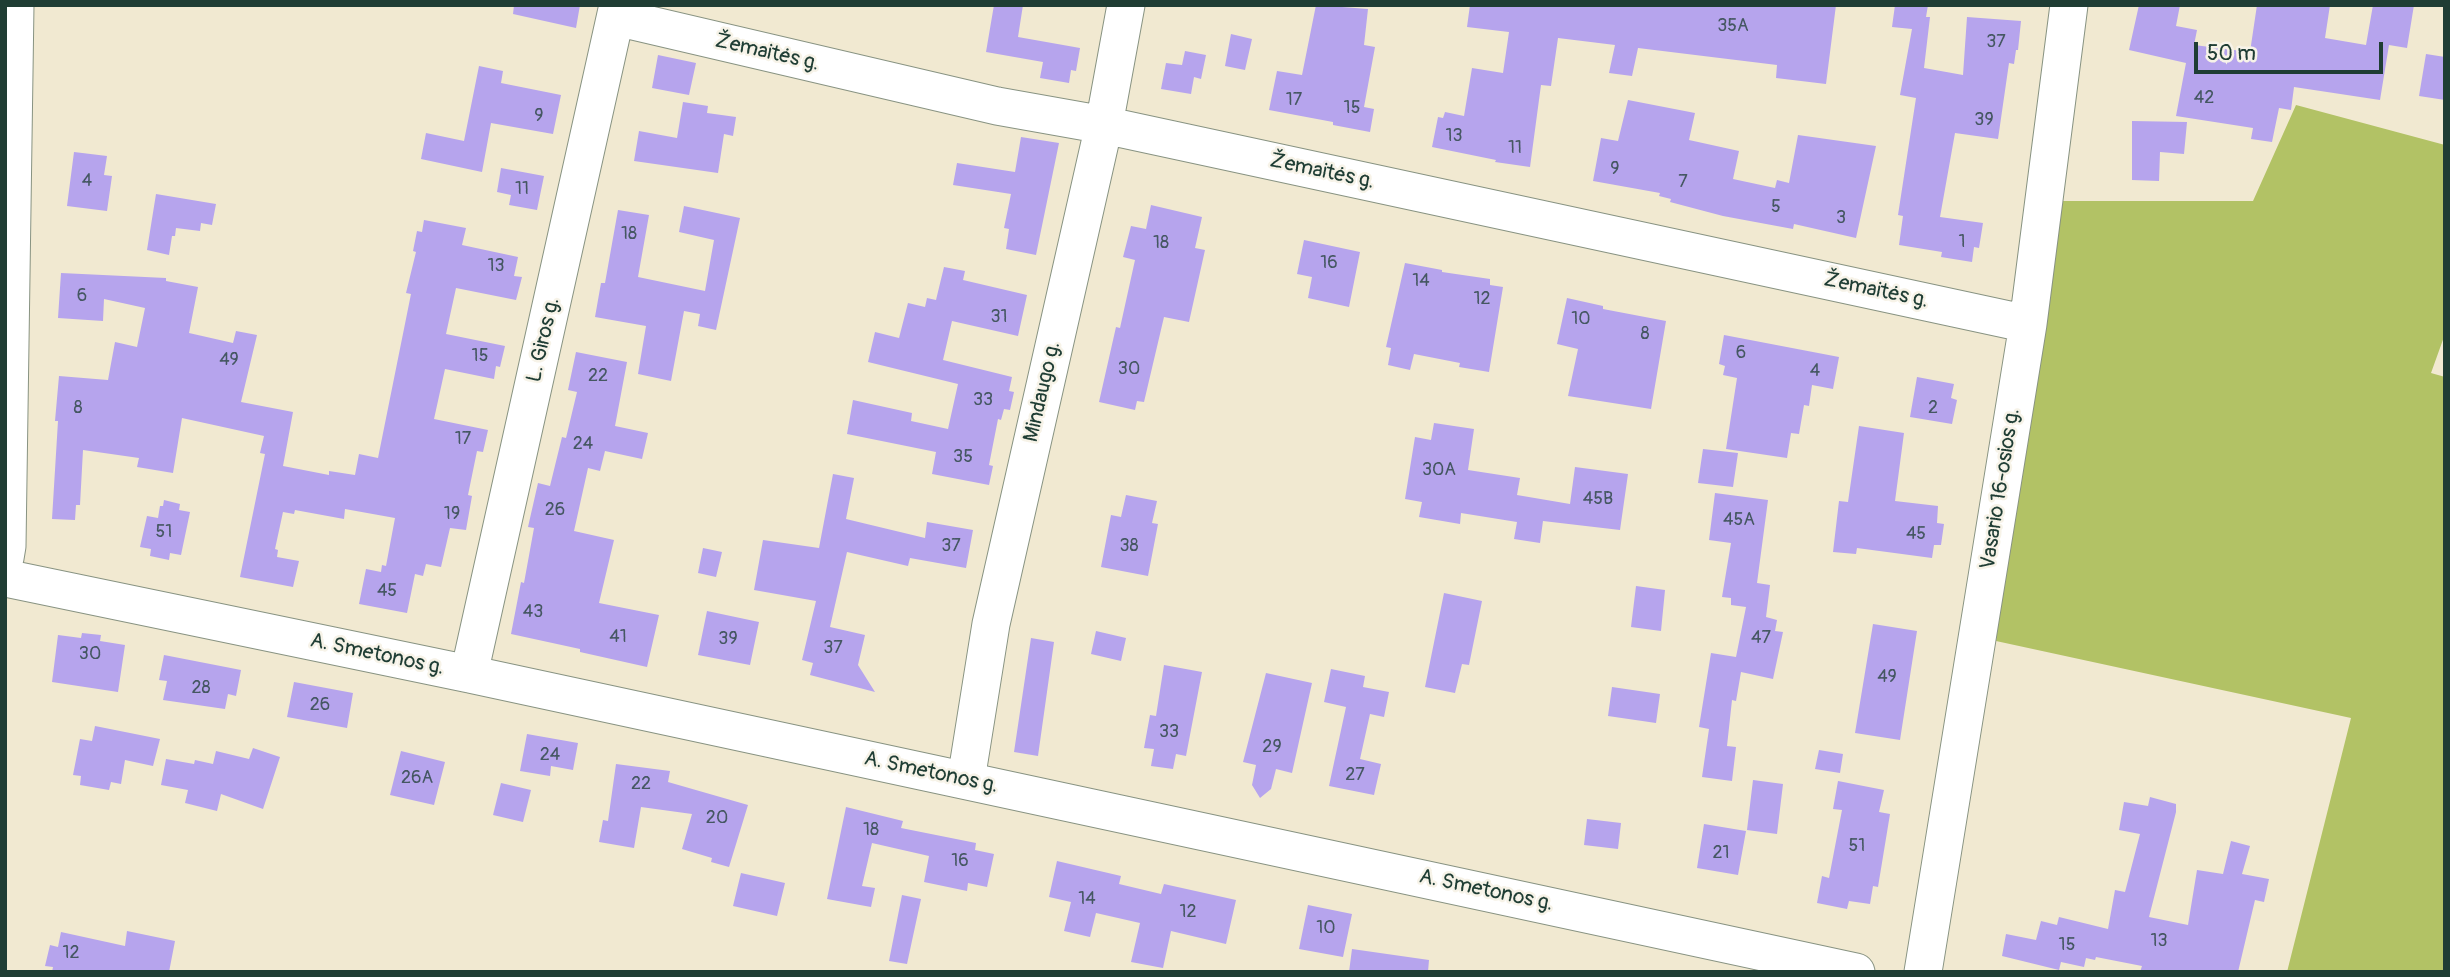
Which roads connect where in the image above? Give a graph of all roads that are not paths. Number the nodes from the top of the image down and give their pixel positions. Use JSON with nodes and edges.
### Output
{"nodes":[{"id":1,"x":15,"y":5,"type":"edge"},
{"id":2,"x":1126,"y":5,"type":"edge"},
{"id":3,"x":2069,"y":5,"type":"edge"},
{"id":4,"x":617,"y":11,"type":"edge"},
{"id":5,"x":1104,"y":125,"type":"junction"},
{"id":6,"x":2028,"y":324,"type":"junction"},
{"id":7,"x":5,"y":558,"type":"edge"},
{"id":8,"x":5,"y":578,"type":"edge"},
{"id":9,"x":470,"y":674,"type":"junction"},
{"id":10,"x":966,"y":780,"type":"junction"},
{"id":11,"x":1856,"y":972,"type":"edge"},
{"id":12,"x":1923,"y":972,"type":"edge"}],
"edges":[{"from":1,"to":7,"type":"street"},
{"from":2,"to":5,"type":"street","name":"Mindaugo g."},
{"from":3,"to":6,"type":"street","name":"Vasario 16-osios g."},
{"from":4,"to":5,"type":"street","name":"Žemaitės g."},
{"from":4,"to":9,"type":"street","name":"L. Giros g."},
{"from":5,"to":6,"type":"street","name":"Žemaitės g."},
{"from":5,"to":10,"type":"street","name":"Mindaugo g."},
{"from":6,"to":12,"type":"street","name":"Vasario 16-osios g."},
{"from":8,"to":9,"type":"street","name":"A. Smetonos g."},
{"from":9,"to":10,"type":"street","name":"A. Smetonos g."},
{"from":10,"to":11,"type":"street","name":"A. Smetonos g."}]}
